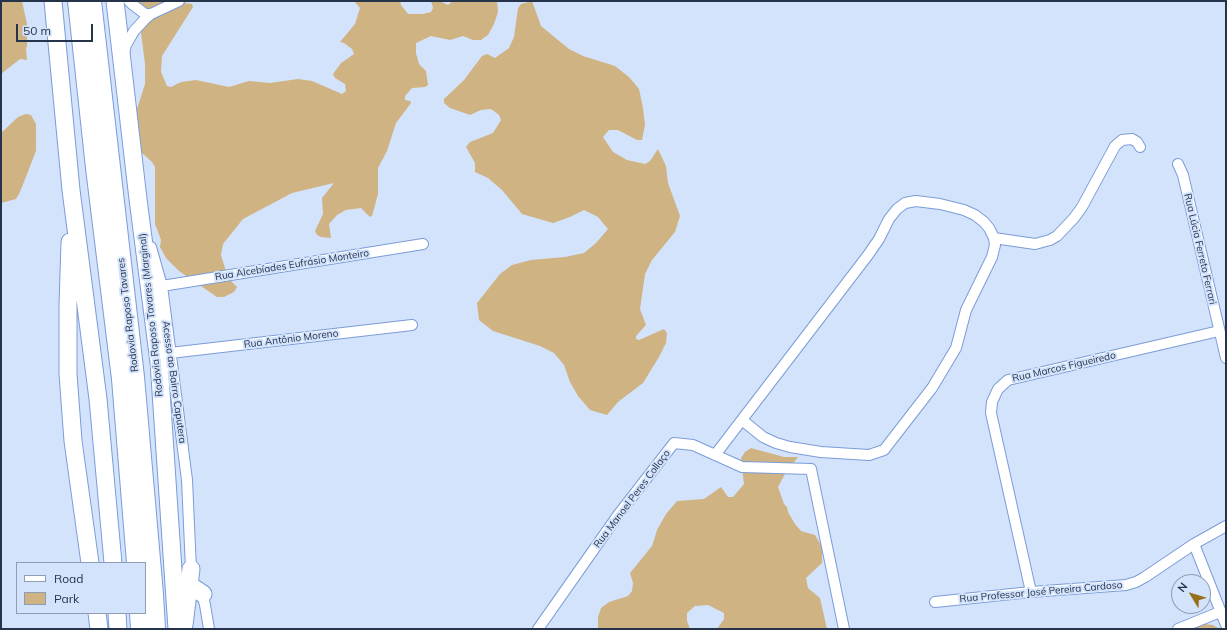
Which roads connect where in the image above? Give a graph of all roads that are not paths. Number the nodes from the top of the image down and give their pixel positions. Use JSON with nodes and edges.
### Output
{"nodes":[{"id":1,"x":53,"y":1,"type":"edge"},
{"id":2,"x":77,"y":1,"type":"edge"},
{"id":3,"x":92,"y":1,"type":"edge"},
{"id":4,"x":115,"y":1,"type":"edge"},
{"id":5,"x":129,"y":1,"type":"edge"},
{"id":6,"x":179,"y":1,"type":"edge"},
{"id":7,"x":151,"y":14,"type":"junction"},
{"id":8,"x":122,"y":58,"type":"junction"},
{"id":9,"x":1140,"y":147,"type":"dead end"},
{"id":10,"x":1178,"y":164,"type":"dead end"},
{"id":11,"x":71,"y":190,"type":"junction"},
{"id":12,"x":138,"y":199,"type":"junction"},
{"id":13,"x":994,"y":238,"type":"junction"},
{"id":14,"x":423,"y":244,"type":"dead end"},
{"id":15,"x":162,"y":286,"type":"junction"},
{"id":16,"x":412,"y":325,"type":"dead end"},
{"id":17,"x":1219,"y":331,"type":"junction"},
{"id":18,"x":1224,"y":344,"type":"edge"},
{"id":19,"x":170,"y":353,"type":"junction"},
{"id":20,"x":1226,"y":358,"type":"edge"},
{"id":21,"x":742,"y":420,"type":"junction"},
{"id":22,"x":715,"y":455,"type":"junction"},
{"id":23,"x":1226,"y":526,"type":"edge"},
{"id":24,"x":1194,"y":544,"type":"junction"},
{"id":25,"x":90,"y":562,"type":"edge"},
{"id":26,"x":113,"y":562,"type":"edge"},
{"id":27,"x":136,"y":562,"type":"edge"},
{"id":28,"x":191,"y":569,"type":"joint"},
{"id":29,"x":1031,"y":592,"type":"junction"},
{"id":30,"x":195,"y":594,"type":"junction"},
{"id":31,"x":935,"y":602,"type":"dead end"},
{"id":32,"x":1220,"y":612,"type":"junction"},
{"id":33,"x":117,"y":614,"type":"edge"},
{"id":34,"x":139,"y":614,"type":"edge"},
{"id":35,"x":1226,"y":625,"type":"edge"},
{"id":36,"x":118,"y":629,"type":"edge"},
{"id":37,"x":140,"y":629,"type":"edge"},
{"id":38,"x":156,"y":629,"type":"edge"},
{"id":39,"x":177,"y":629,"type":"edge"},
{"id":40,"x":183,"y":629,"type":"edge"},
{"id":41,"x":209,"y":629,"type":"edge"},
{"id":42,"x":538,"y":629,"type":"edge"},
{"id":43,"x":844,"y":629,"type":"edge"},
{"id":44,"x":1178,"y":629,"type":"edge"}],
"edges":[{"from":1,"to":11,"type":"highway"},
{"from":2,"to":27,"type":"highway","name":"Rodovia Raposo Tavares"},
{"from":3,"to":38,"type":"highway","name":"Rodovia Raposo Tavares"},
{"from":4,"to":8,"type":"highway","name":"Rodovia Raposo Tavares (Marginal)"},
{"from":5,"to":7,"type":"street"},
{"from":6,"to":7,"type":"street"},
{"from":7,"to":8,"type":"street"},
{"from":8,"to":12,"type":"highway","name":"Rodovia Raposo Tavares (Marginal)"},
{"from":9,"to":13,"type":"street"},
{"from":10,"to":17,"type":"street","name":"Rua Lúcia Ferreto Ferrari"},
{"from":11,"to":25,"type":"highway"},
{"from":11,"to":26,"type":"highway"},
{"from":12,"to":15,"type":"street","name":"Acesso ao Bairro Caputera"},
{"from":12,"to":39,"type":"highway","name":"Rodovia Raposo Tavares (Marginal)"},
{"from":13,"to":21,"type":"street"},
{"from":13,"to":21,"type":"street"},
{"from":14,"to":15,"type":"street","name":"Rua Alcebíades Eufrásio Monteiro"},
{"from":15,"to":19,"type":"street","name":"Acesso ao Bairro Caputera"},
{"from":16,"to":19,"type":"street","name":"Rua Antônio Moreno"},
{"from":17,"to":18,"type":"street","name":"Rua Lúcia Ferreto Ferrari"},
{"from":17,"to":29,"type":"street","name":"Rua Marcos Figueiredo"},
{"from":18,"to":20,"type":"street","name":"Rua Lúcia Ferreto Ferrari"},
{"from":19,"to":28,"type":"street","name":"Acesso ao Bairro Caputera"},
{"from":21,"to":22,"type":"street"},
{"from":22,"to":42,"type":"street","name":"Rua Manoel Peres Collaço"},
{"from":22,"to":43,"type":"street","name":"Rua Manoel Peres Collaço"},
{"from":23,"to":24,"type":"street","name":"Rua Professor José Pereira Cardoso"},
{"from":24,"to":29,"type":"street","name":"Rua Professor José Pereira Cardoso"},
{"from":24,"to":32,"type":"street"},
{"from":28,"to":30,"type":"highway"},
{"from":29,"to":31,"type":"street","name":"Rua Professor José Pereira Cardoso"},
{"from":30,"to":40,"type":"highway"},
{"from":30,"to":41,"type":"street"},
{"from":32,"to":35,"type":"street"},
{"from":32,"to":44,"type":"street"},
{"from":33,"to":36,"type":"highway"},
{"from":34,"to":37,"type":"highway"}]}
